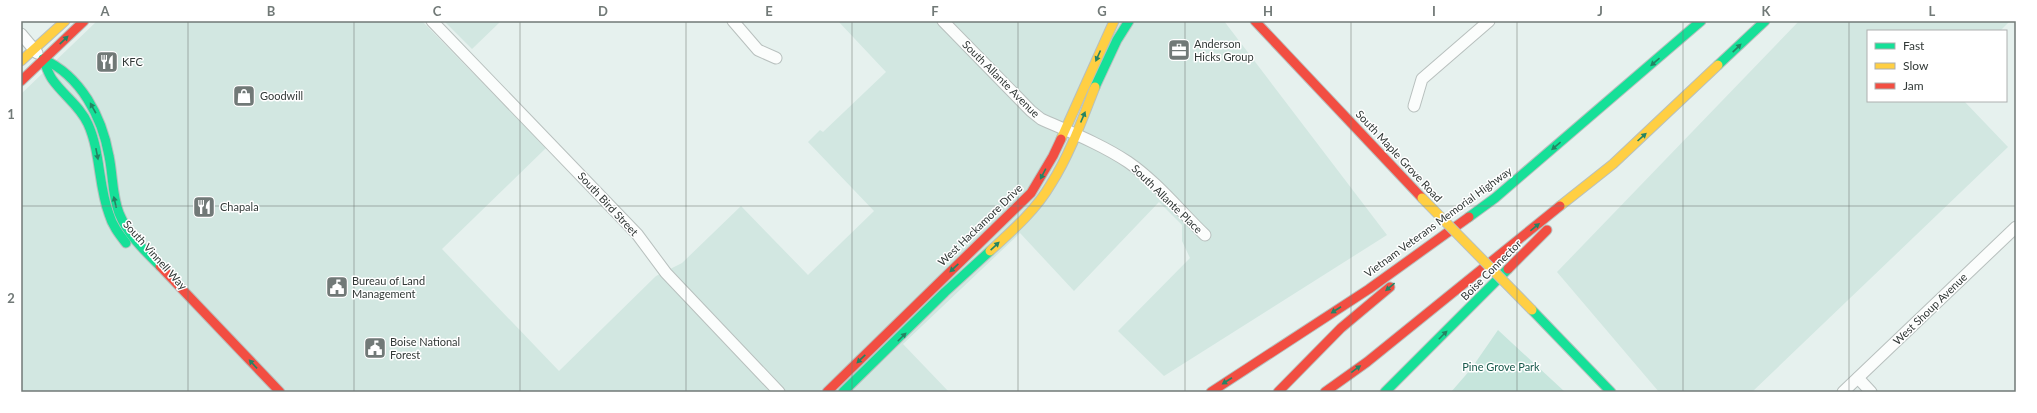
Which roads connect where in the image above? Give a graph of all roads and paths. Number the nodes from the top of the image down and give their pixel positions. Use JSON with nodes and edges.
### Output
{"nodes":[{"id":1,"x":65,"y":21,"type":"edge"},
{"id":2,"x":84,"y":21,"type":"edge"},
{"id":3,"x":432,"y":21,"type":"edge"},
{"id":4,"x":733,"y":21,"type":"edge"},
{"id":5,"x":943,"y":21,"type":"edge"},
{"id":6,"x":1114,"y":21,"type":"edge"},
{"id":7,"x":1129,"y":21,"type":"edge"},
{"id":8,"x":1255,"y":21,"type":"edge"},
{"id":9,"x":1489,"y":21,"type":"edge"},
{"id":10,"x":1701,"y":21,"type":"edge"},
{"id":11,"x":1765,"y":21,"type":"edge"},
{"id":12,"x":21,"y":34,"type":"edge"},
{"id":13,"x":34,"y":49,"type":"junction"},
{"id":14,"x":776,"y":58,"type":"dead end"},
{"id":15,"x":21,"y":60,"type":"edge"},
{"id":16,"x":43,"y":60,"type":"junction"},
{"id":17,"x":21,"y":81,"type":"edge"},
{"id":18,"x":1414,"y":106,"type":"dead end"},
{"id":19,"x":1065,"y":129,"type":"junction"},
{"id":20,"x":1076,"y":134,"type":"junction"},
{"id":21,"x":1613,"y":164,"type":"junction"},
{"id":22,"x":1495,"y":198,"type":"junction"},
{"id":23,"x":2016,"y":227,"type":"edge"},
{"id":24,"x":1205,"y":236,"type":"dead end"},
{"id":25,"x":1430,"y":348,"type":"junction"},
{"id":26,"x":1858,"y":378,"type":"junction"},
{"id":27,"x":269,"y":392,"type":"edge"},
{"id":28,"x":280,"y":392,"type":"edge"},
{"id":29,"x":779,"y":392,"type":"edge"},
{"id":30,"x":827,"y":392,"type":"edge"},
{"id":31,"x":843,"y":392,"type":"edge"},
{"id":32,"x":1211,"y":392,"type":"edge"},
{"id":33,"x":1278,"y":392,"type":"edge"},
{"id":34,"x":1325,"y":392,"type":"edge"},
{"id":35,"x":1385,"y":392,"type":"edge"},
{"id":36,"x":1396,"y":392,"type":"edge"},
{"id":37,"x":1611,"y":392,"type":"edge"},
{"id":38,"x":1843,"y":392,"type":"edge"},
{"id":39,"x":1871,"y":392,"type":"edge"}],
"edges":[{"from":1,"to":13,"type":"main road"},
{"from":16,"to":2,"type":"main road","one_way":true},
{"from":3,"to":29,"type":"street","name":"South Bird Street"},
{"from":4,"to":14,"type":"street"},
{"from":5,"to":19,"type":"street","name":"South Allante Avenue"},
{"from":6,"to":19,"type":"main road","name":"West Hackamore Drive","one_way":true},
{"from":20,"to":7,"type":"main road","one_way":true},
{"from":8,"to":37,"type":"main road","name":"South Maple Grove Road","bridge":true},
{"from":9,"to":18,"type":"street"},
{"from":10,"to":22,"type":"main road","name":"Vietnam Veterans Memorial Highway","one_way":true},
{"from":21,"to":11,"type":"main road","one_way":true},
{"from":12,"to":13,"type":"street"},
{"from":13,"to":15,"type":"main road"},
{"from":13,"to":16,"type":"street"},
{"from":16,"to":17,"type":"main road"},
{"from":16,"to":27,"type":"main road","name":"South Vinnell Way","one_way":true},
{"from":28,"to":16,"type":"main road","name":"South Vinnell Way","one_way":true},
{"from":19,"to":20,"type":"street","name":"South Allante Place"},
{"from":19,"to":30,"type":"main road","name":"West Hackamore Drive","one_way":true},
{"from":20,"to":24,"type":"street","name":"South Allante Place"},
{"from":31,"to":20,"type":"main road","one_way":true},
{"from":25,"to":21,"type":"main road","name":"Boise Connector","one_way":true},
{"from":34,"to":21,"type":"main road","one_way":true},
{"from":22,"to":32,"type":"main road","name":"Vietnam Veterans Memorial Highway","one_way":true},
{"from":22,"to":33,"type":"main road","one_way":true},
{"from":23,"to":26,"type":"street","name":"West Shoup Avenue"},
{"from":25,"to":35,"type":"main road","name":"Boise Connector"},
{"from":25,"to":36,"type":"main road"},
{"from":26,"to":38,"type":"street","name":"West Shoup Avenue"},
{"from":26,"to":39,"type":"street"}]}
